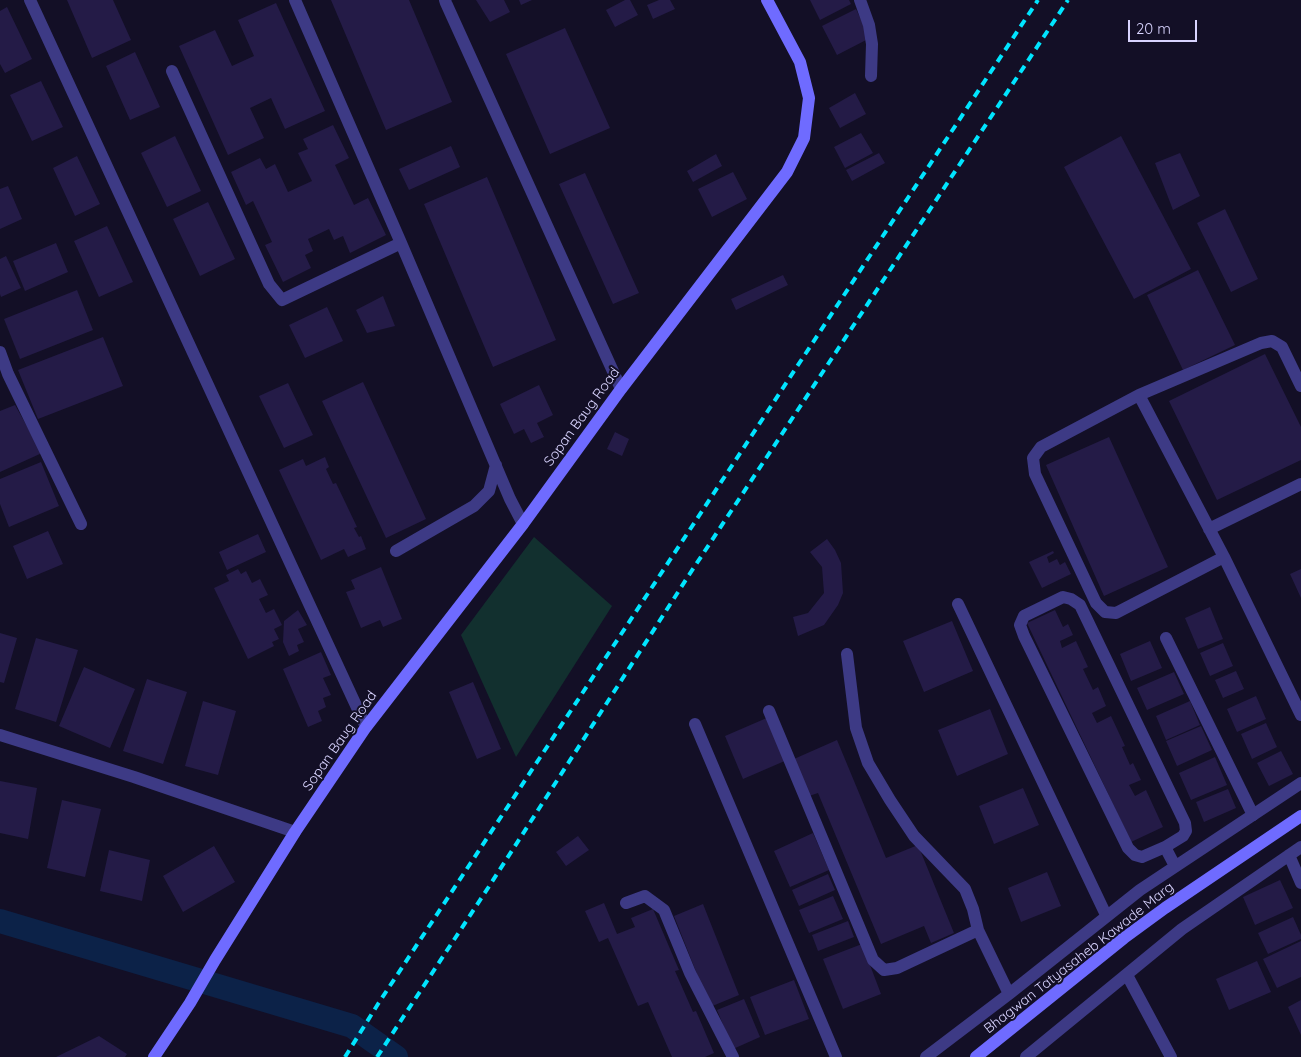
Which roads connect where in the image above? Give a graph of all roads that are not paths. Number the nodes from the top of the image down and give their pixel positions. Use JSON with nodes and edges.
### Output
{"nodes":[{"id":1,"x":30,"y":0,"type":"edge"},
{"id":2,"x":294,"y":0,"type":"edge"},
{"id":3,"x":445,"y":0,"type":"edge"},
{"id":4,"x":767,"y":0,"type":"edge"},
{"id":5,"x":860,"y":0,"type":"edge"},
{"id":6,"x":172,"y":71,"type":"dead end"},
{"id":7,"x":871,"y":76,"type":"dead end"},
{"id":8,"x":401,"y":243,"type":"junction"},
{"id":9,"x":0,"y":352,"type":"edge"},
{"id":10,"x":4,"y":376,"type":"edge"},
{"id":11,"x":1301,"y":386,"type":"edge"},
{"id":12,"x":620,"y":389,"type":"junction"},
{"id":13,"x":1139,"y":395,"type":"junction"},
{"id":14,"x":496,"y":465,"type":"junction"},
{"id":15,"x":1301,"y":484,"type":"edge"},
{"id":16,"x":80,"y":524,"type":"dead end"},
{"id":17,"x":524,"y":524,"type":"junction"},
{"id":18,"x":1209,"y":529,"type":"junction"},
{"id":19,"x":396,"y":551,"type":"dead end"},
{"id":20,"x":1224,"y":557,"type":"junction"},
{"id":21,"x":958,"y":604,"type":"dead end"},
{"id":22,"x":1166,"y":638,"type":"dead end"},
{"id":23,"x":847,"y":654,"type":"dead end"},
{"id":24,"x":769,"y":711,"type":"dead end"},
{"id":25,"x":1301,"y":714,"type":"edge"},
{"id":26,"x":695,"y":724,"type":"dead end"},
{"id":27,"x":366,"y":727,"type":"junction"},
{"id":28,"x":0,"y":735,"type":"edge"},
{"id":29,"x":1301,"y":783,"type":"edge"},
{"id":30,"x":1253,"y":815,"type":"junction"},
{"id":31,"x":1301,"y":816,"type":"edge"},
{"id":32,"x":295,"y":832,"type":"junction"},
{"id":33,"x":1166,"y":847,"type":"junction"},
{"id":34,"x":1301,"y":847,"type":"edge"},
{"id":35,"x":1289,"y":855,"type":"junction"},
{"id":36,"x":1174,"y":866,"type":"junction"},
{"id":37,"x":1301,"y":883,"type":"edge"},
{"id":38,"x":626,"y":903,"type":"dead end"},
{"id":39,"x":1106,"y":916,"type":"junction"},
{"id":40,"x":978,"y":930,"type":"junction"},
{"id":41,"x":1127,"y":975,"type":"junction"},
{"id":42,"x":1009,"y":994,"type":"junction"},
{"id":43,"x":154,"y":1057,"type":"edge"},
{"id":44,"x":733,"y":1057,"type":"edge"},
{"id":45,"x":836,"y":1057,"type":"edge"},
{"id":46,"x":926,"y":1057,"type":"edge"},
{"id":47,"x":976,"y":1057,"type":"edge"},
{"id":48,"x":1026,"y":1057,"type":"edge"},
{"id":49,"x":1171,"y":1057,"type":"edge"}],
"edges":[{"from":1,"to":27,"type":"street"},
{"from":2,"to":8,"type":"street"},
{"from":3,"to":12,"type":"street"},
{"from":4,"to":12,"type":"street","name":"Sopan Baug Road"},
{"from":5,"to":7,"type":"street"},
{"from":6,"to":8,"type":"street"},
{"from":8,"to":14,"type":"street"},
{"from":9,"to":10,"type":"street"},
{"from":10,"to":16,"type":"street"},
{"from":11,"to":13,"type":"street"},
{"from":12,"to":17,"type":"street","name":"Sopan Baug Road"},
{"from":13,"to":18,"type":"street"},
{"from":13,"to":20,"type":"street"},
{"from":14,"to":17,"type":"street"},
{"from":14,"to":19,"type":"street"},
{"from":15,"to":18,"type":"street"},
{"from":17,"to":27,"type":"street","name":"Sopan Baug Road"},
{"from":18,"to":20,"type":"street"},
{"from":20,"to":25,"type":"street"},
{"from":21,"to":39,"type":"street"},
{"from":22,"to":30,"type":"street"},
{"from":23,"to":40,"type":"street"},
{"from":24,"to":40,"type":"street"},
{"from":26,"to":45,"type":"street"},
{"from":27,"to":32,"type":"street","name":"Sopan Baug Road"},
{"from":28,"to":32,"type":"street"},
{"from":29,"to":30,"type":"street"},
{"from":30,"to":36,"type":"street"},
{"from":31,"to":47,"type":"street","name":"Bhagwan Tatyasaheb Kawade Marg"},
{"from":32,"to":43,"type":"street","name":"Sopan Baug Road"},
{"from":33,"to":33,"type":"street"},
{"from":33,"to":36,"type":"street"},
{"from":34,"to":35,"type":"street"},
{"from":35,"to":37,"type":"street"},
{"from":35,"to":41,"type":"street"},
{"from":36,"to":39,"type":"street"},
{"from":38,"to":44,"type":"street"},
{"from":39,"to":42,"type":"street"},
{"from":40,"to":42,"type":"street"},
{"from":41,"to":48,"type":"street"},
{"from":41,"to":49,"type":"street"},
{"from":42,"to":46,"type":"street"}]}
